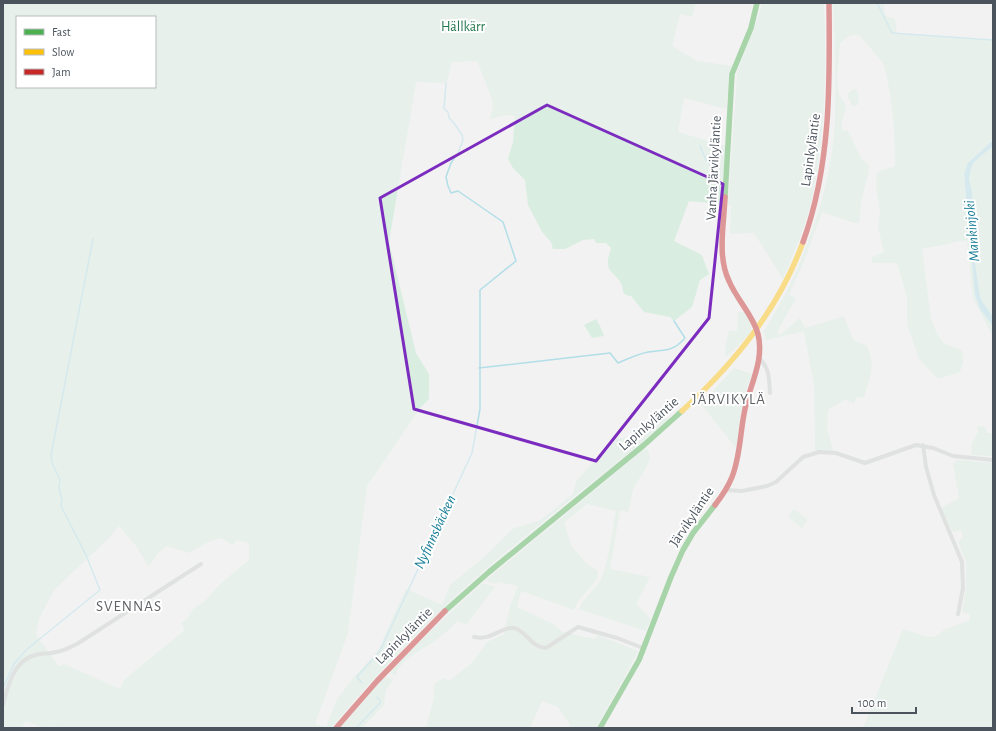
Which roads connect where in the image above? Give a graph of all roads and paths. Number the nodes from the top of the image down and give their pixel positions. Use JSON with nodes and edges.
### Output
{"nodes":[{"id":1,"x":758,"y":3,"type":"edge"},
{"id":2,"x":829,"y":3,"type":"edge"},
{"id":3,"x":757,"y":331,"type":"junction"},
{"id":4,"x":760,"y":359,"type":"junction"},
{"id":5,"x":770,"y":393,"type":"dead end"},
{"id":6,"x":923,"y":445,"type":"junction"},
{"id":7,"x":993,"y":460,"type":"edge"},
{"id":8,"x":726,"y":490,"type":"junction"},
{"id":9,"x":201,"y":564,"type":"dead end"},
{"id":10,"x":958,"y":614,"type":"dead end"},
{"id":11,"x":474,"y":637,"type":"dead end"},
{"id":12,"x":643,"y":648,"type":"junction"},
{"id":13,"x":3,"y":706,"type":"edge"},
{"id":14,"x":336,"y":728,"type":"edge"},
{"id":15,"x":600,"y":728,"type":"edge"}],
"edges":[{"from":1,"to":3,"type":"main road","name":"Vanha Järvikyläntie"},
{"from":2,"to":3,"type":"main road","name":"Lapinkyläntie"},
{"from":3,"to":4,"type":"main road","name":"Järvikyläntie"},
{"from":3,"to":14,"type":"main road","name":"Lapinkyläntie"},
{"from":4,"to":5,"type":"street"},
{"from":4,"to":8,"type":"main road","name":"Järvikyläntie"},
{"from":6,"to":7,"type":"street"},
{"from":6,"to":8,"type":"street"},
{"from":6,"to":10,"type":"street"},
{"from":8,"to":12,"type":"main road","name":"Järvikyläntie"},
{"from":9,"to":13,"type":"street"},
{"from":11,"to":12,"type":"street"},
{"from":12,"to":15,"type":"main road","name":"Järvikyläntie"}]}
